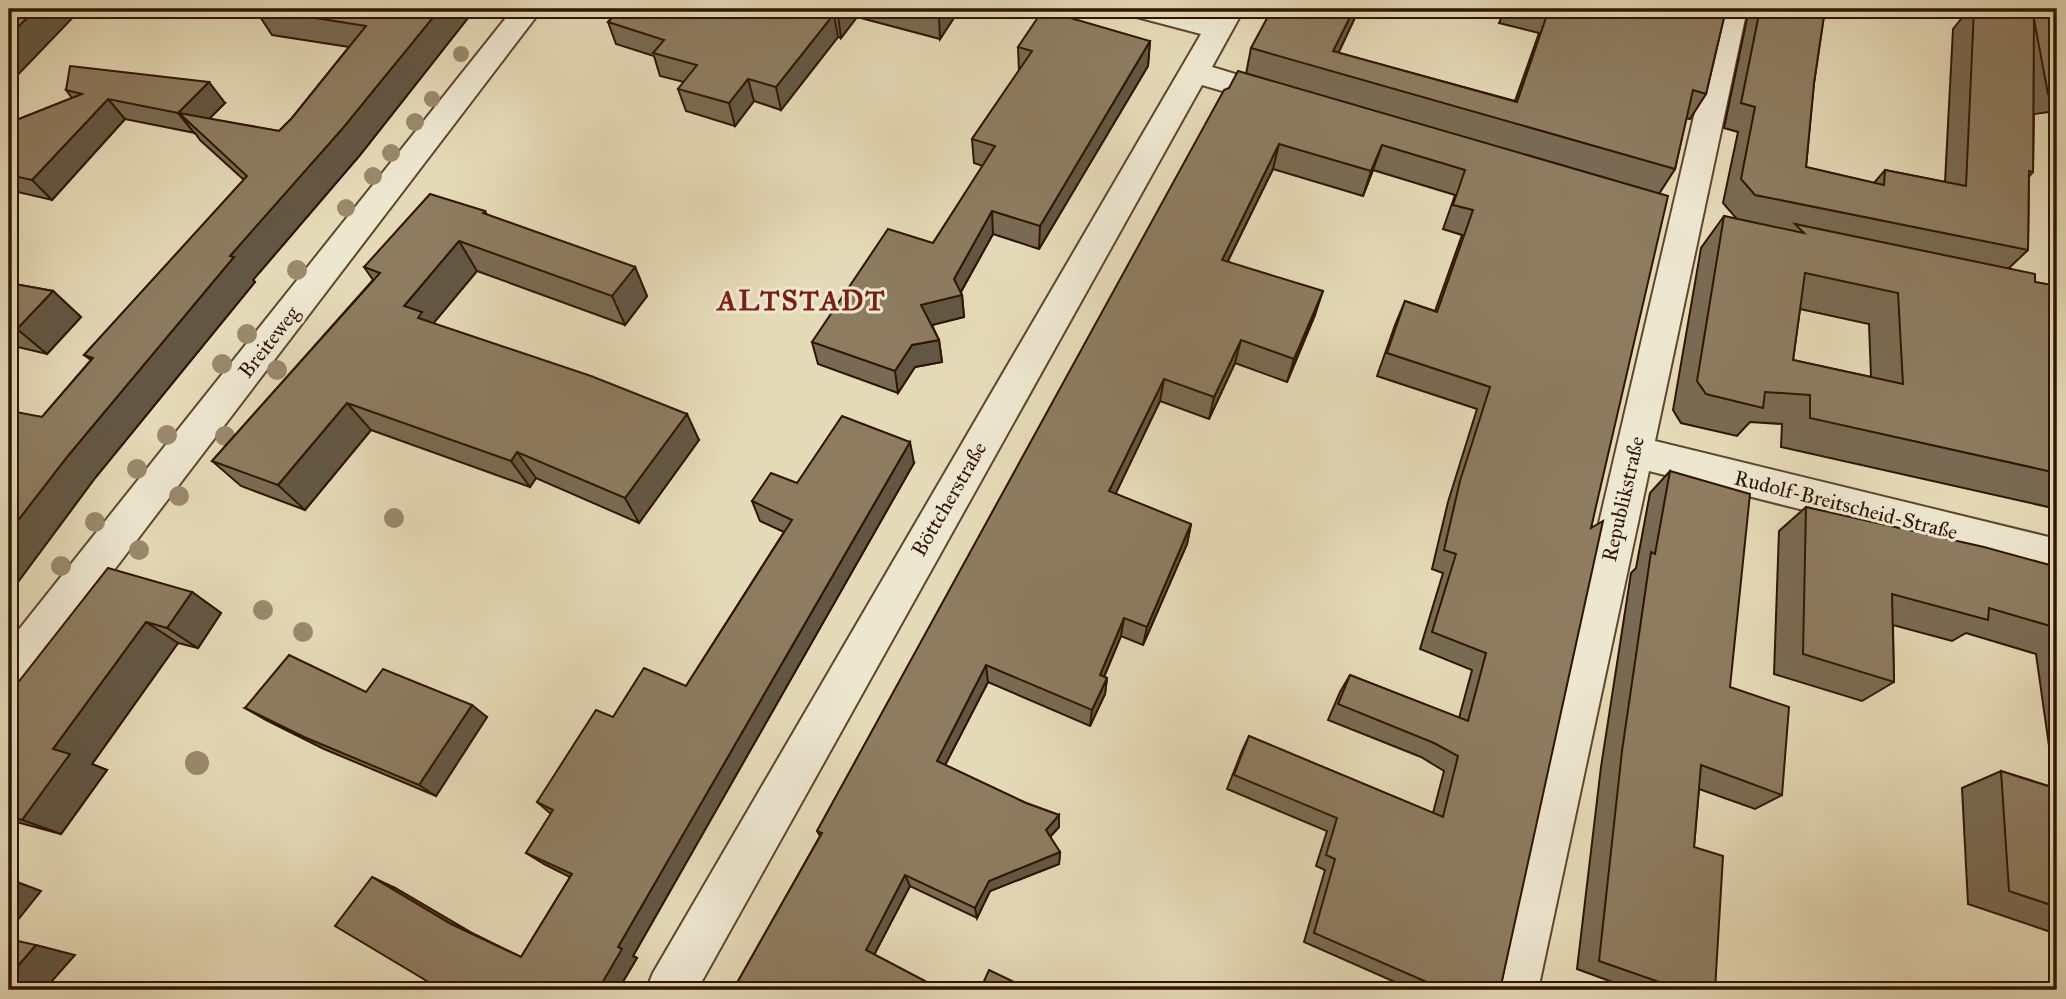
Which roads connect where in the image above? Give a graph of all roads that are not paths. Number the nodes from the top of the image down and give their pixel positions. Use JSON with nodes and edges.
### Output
{"nodes":[{"id":1,"x":528,"y":9,"type":"edge"},
{"id":2,"x":1139,"y":9,"type":"edge"},
{"id":3,"x":1732,"y":9,"type":"edge"},
{"id":4,"x":1224,"y":19,"type":"edge"},
{"id":5,"x":1194,"y":72,"type":"junction"},
{"id":6,"x":1307,"y":105,"type":"edge"},
{"id":7,"x":1677,"y":216,"type":"junction"},
{"id":8,"x":1718,"y":230,"type":"dead end"},
{"id":9,"x":1634,"y":452,"type":"junction"},
{"id":10,"x":2057,"y":557,"type":"edge"},
{"id":11,"x":9,"y":674,"type":"edge"},
{"id":12,"x":670,"y":990,"type":"edge"},
{"id":13,"x":1514,"y":990,"type":"edge"}],
"edges":[{"from":1,"to":11,"type":"street","name":"Breiteweg"},
{"from":2,"to":4,"type":"street"},
{"from":3,"to":7,"type":"street","name":"Republikstraße"},
{"from":4,"to":5,"type":"street","name":"Böttcherstraße"},
{"from":5,"to":6,"type":"street"},
{"from":5,"to":12,"type":"street","name":"Böttcherstraße"},
{"from":7,"to":8,"type":"street"},
{"from":7,"to":9,"type":"street","name":"Republikstraße"},
{"from":9,"to":10,"type":"street","name":"Rudolf-Breitscheid-Straße"},
{"from":9,"to":13,"type":"street","name":"Republikstraße"}]}
